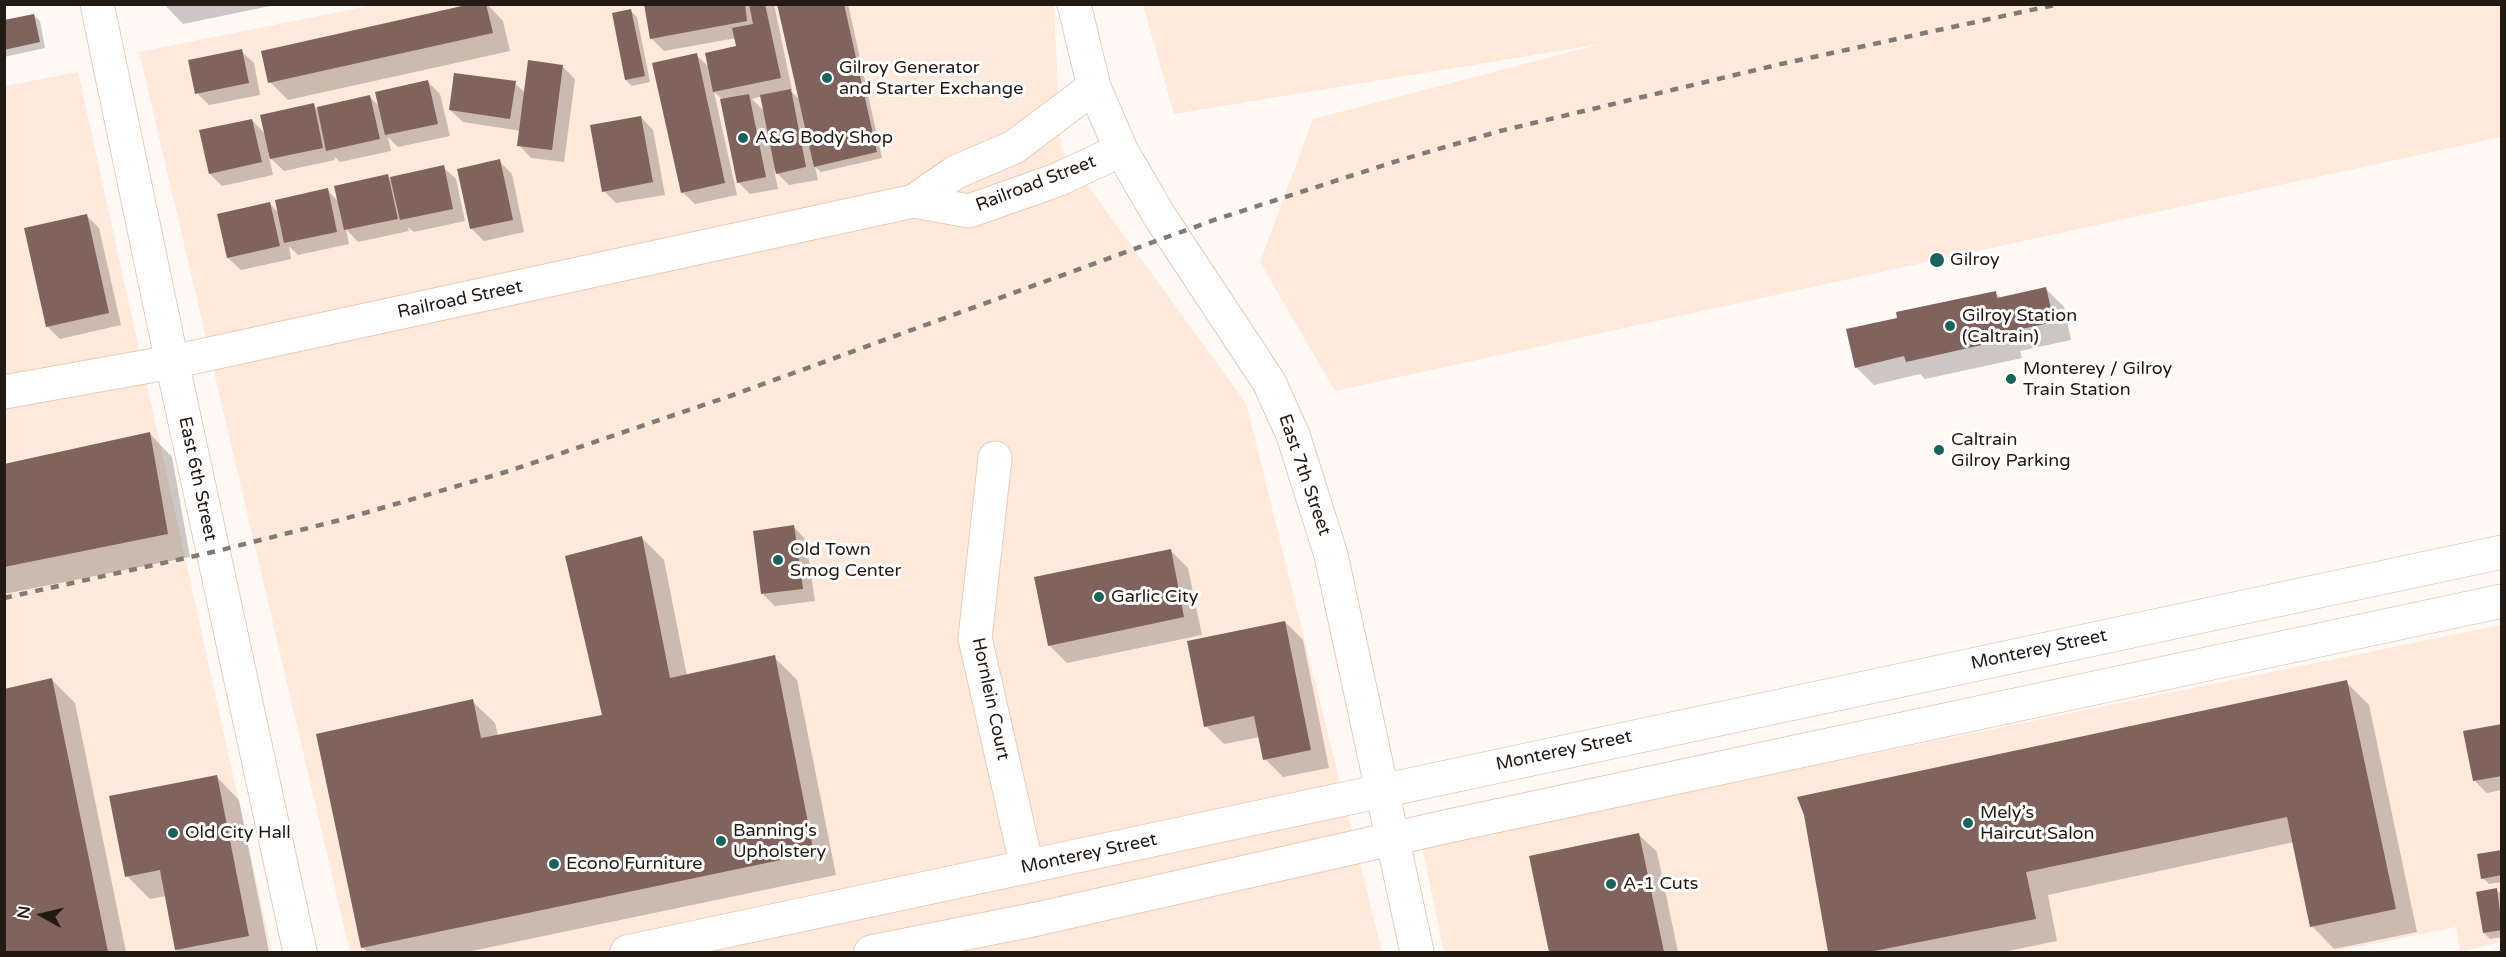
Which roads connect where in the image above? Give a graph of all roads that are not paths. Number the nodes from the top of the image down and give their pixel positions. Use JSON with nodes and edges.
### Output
{"nodes":[{"id":1,"x":97,"y":4,"type":"edge"},
{"id":2,"x":1074,"y":4,"type":"edge"},
{"id":3,"x":1094,"y":87,"type":"junction"},
{"id":4,"x":1121,"y":150,"type":"junction"},
{"id":5,"x":914,"y":201,"type":"junction"},
{"id":6,"x":172,"y":362,"type":"junction"},
{"id":7,"x":4,"y":392,"type":"edge"},
{"id":8,"x":995,"y":458,"type":"dead end"},
{"id":9,"x":2502,"y":552,"type":"edge"},
{"id":10,"x":2502,"y":602,"type":"edge"},
{"id":11,"x":1381,"y":790,"type":"junction"},
{"id":12,"x":1392,"y":838,"type":"junction"},
{"id":13,"x":1027,"y":867,"type":"junction"},
{"id":14,"x":300,"y":952,"type":"edge"},
{"id":15,"x":627,"y":952,"type":"edge"},
{"id":16,"x":871,"y":952,"type":"edge"},
{"id":17,"x":1417,"y":952,"type":"edge"}],
"edges":[{"from":1,"to":6,"type":"street","name":"East 6th Street"},
{"from":2,"to":3,"type":"street","name":"East 7th Street"},
{"from":3,"to":4,"type":"street","name":"East 7th Street"},
{"from":3,"to":5,"type":"street","name":"Railroad Street"},
{"from":4,"to":5,"type":"street","name":"Railroad Street"},
{"from":4,"to":11,"type":"street","name":"East 7th Street"},
{"from":5,"to":6,"type":"street","name":"Railroad Street"},
{"from":6,"to":7,"type":"street","name":"Railroad Street"},
{"from":6,"to":14,"type":"street","name":"East 6th Street"},
{"from":8,"to":13,"type":"street","name":"Hornlein Court"},
{"from":9,"to":11,"type":"street","name":"Monterey Street"},
{"from":10,"to":12,"type":"street"},
{"from":11,"to":12,"type":"street","name":"East 7th Street"},
{"from":11,"to":13,"type":"street","name":"Monterey Street"},
{"from":12,"to":16,"type":"street"},
{"from":12,"to":17,"type":"street","name":"East 7th Street"},
{"from":13,"to":15,"type":"street","name":"Monterey Street"}]}
